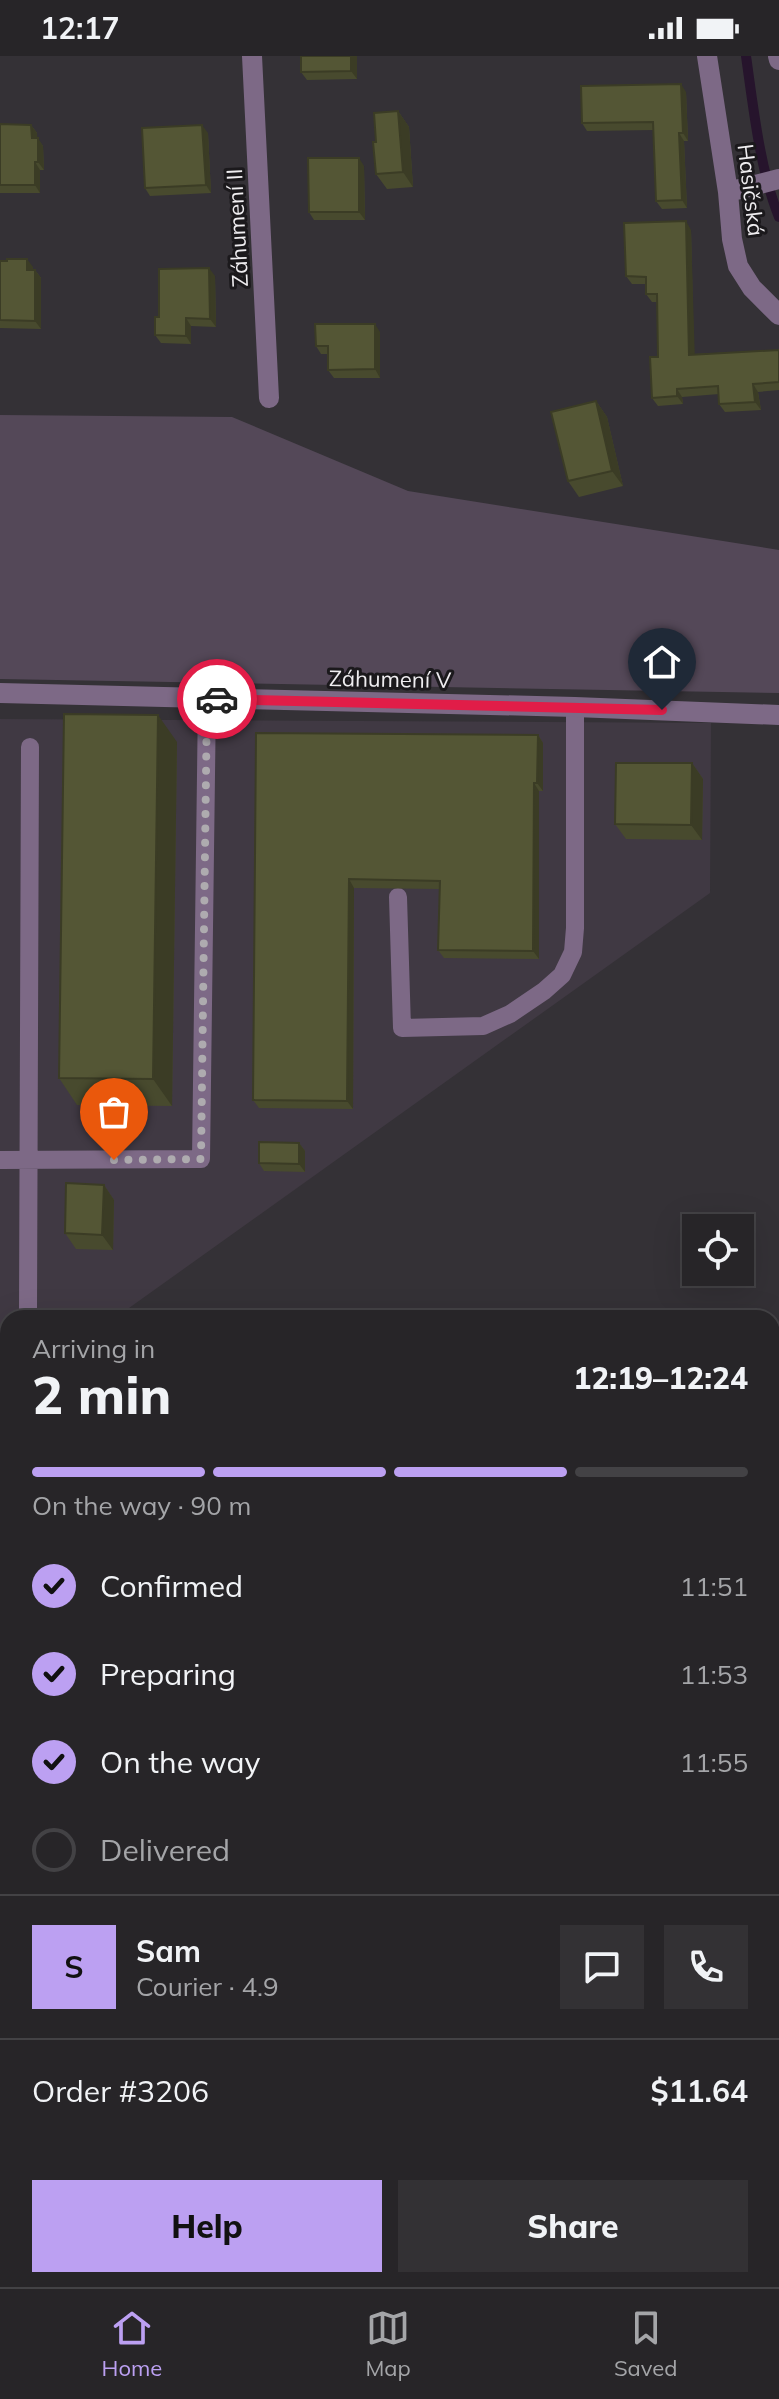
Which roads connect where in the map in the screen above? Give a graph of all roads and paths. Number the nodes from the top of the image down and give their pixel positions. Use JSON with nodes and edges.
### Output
{"nodes":[{"id":1,"x":252,"y":56,"type":"edge"},
{"id":2,"x":707,"y":56,"type":"edge"},
{"id":3,"x":779,"y":179,"type":"edge"},
{"id":4,"x":728,"y":192,"type":"junction"},
{"id":5,"x":779,"y":315,"type":"edge"},
{"id":6,"x":269,"y":398,"type":"dead end"},
{"id":7,"x":0,"y":693,"type":"edge"},
{"id":8,"x":207,"y":698,"type":"junction"},
{"id":9,"x":575,"y":707,"type":"junction"},
{"id":10,"x":779,"y":715,"type":"edge"},
{"id":11,"x":30,"y":747,"type":"dead end"},
{"id":12,"x":398,"y":897,"type":"dead end"},
{"id":13,"x":0,"y":1160,"type":"edge"},
{"id":14,"x":27,"y":1160,"type":"junction"},
{"id":15,"x":28,"y":1310,"type":"edge"}],
"edges":[{"from":1,"to":6,"type":"street","name":"Záhumení II"},
{"from":2,"to":4,"type":"street","name":"Hasičská"},
{"from":3,"to":4,"type":"street"},
{"from":4,"to":5,"type":"street","name":"Hasičská"},
{"from":7,"to":8,"type":"street","name":"Záhumení V"},
{"from":8,"to":9,"type":"street","name":"Záhumení V"},
{"from":8,"to":14,"type":"lane"},
{"from":9,"to":10,"type":"street","name":"Záhumení V"},
{"from":9,"to":12,"type":"lane"},
{"from":11,"to":14,"type":"lane"},
{"from":13,"to":14,"type":"lane"},
{"from":14,"to":15,"type":"lane"}]}
